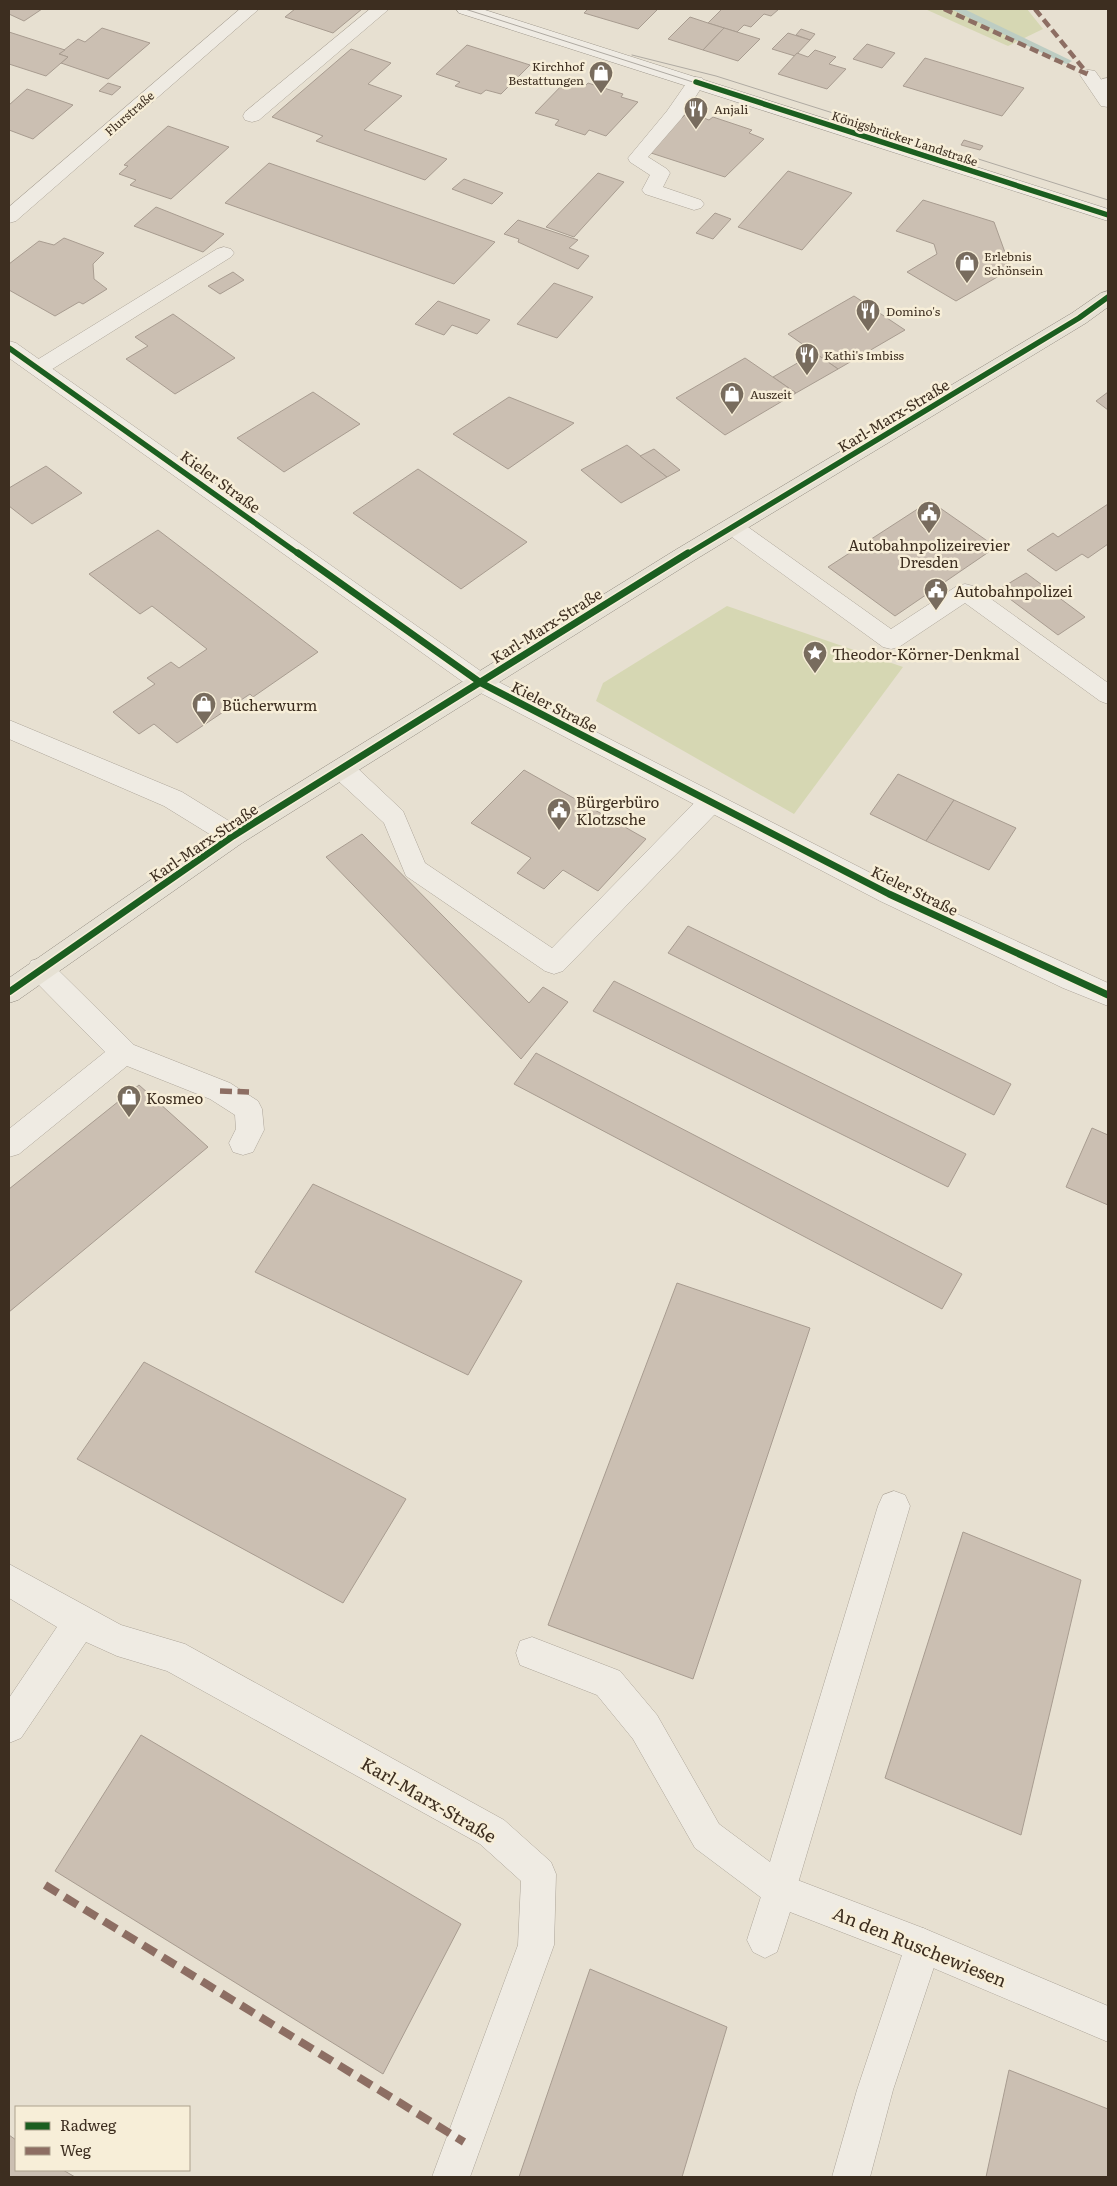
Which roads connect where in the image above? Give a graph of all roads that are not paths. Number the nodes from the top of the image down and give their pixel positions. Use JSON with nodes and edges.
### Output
{"nodes":[{"id":1,"x":250,"y":9,"type":"edge"},
{"id":2,"x":380,"y":9,"type":"edge"},
{"id":3,"x":465,"y":9,"type":"edge"},
{"id":4,"x":696,"y":82,"type":"junction"},
{"id":5,"x":252,"y":116,"type":"dead end"},
{"id":6,"x":694,"y":204,"type":"dead end"},
{"id":7,"x":1108,"y":215,"type":"edge"},
{"id":8,"x":9,"y":217,"type":"edge"},
{"id":9,"x":224,"y":253,"type":"dead end"},
{"id":10,"x":1108,"y":297,"type":"edge"},
{"id":11,"x":1108,"y":314,"type":"edge"},
{"id":12,"x":1079,"y":318,"type":"junction"},
{"id":13,"x":9,"y":348,"type":"edge"},
{"id":14,"x":39,"y":368,"type":"junction"},
{"id":15,"x":733,"y":527,"type":"junction"},
{"id":16,"x":481,"y":683,"type":"junction"},
{"id":17,"x":1108,"y":695,"type":"edge"},
{"id":18,"x":9,"y":729,"type":"edge"},
{"id":19,"x":343,"y":770,"type":"junction"},
{"id":20,"x":710,"y":803,"type":"junction"},
{"id":21,"x":233,"y":836,"type":"junction"},
{"id":22,"x":40,"y":969,"type":"junction"},
{"id":23,"x":9,"y":992,"type":"edge"},
{"id":24,"x":1108,"y":995,"type":"edge"},
{"id":25,"x":124,"y":1053,"type":"junction"},
{"id":26,"x":243,"y":1143,"type":"dead end"},
{"id":27,"x":9,"y":1144,"type":"edge"},
{"id":28,"x":894,"y":1506,"type":"dead end"},
{"id":29,"x":9,"y":1580,"type":"edge"},
{"id":30,"x":80,"y":1622,"type":"junction"},
{"id":31,"x":532,"y":1653,"type":"dead end"},
{"id":32,"x":9,"y":1726,"type":"edge"},
{"id":33,"x":778,"y":1890,"type":"junction"},
{"id":34,"x":765,"y":1940,"type":"dead end"},
{"id":35,"x":922,"y":1946,"type":"junction"},
{"id":36,"x":1108,"y":2024,"type":"edge"},
{"id":37,"x":451,"y":2177,"type":"edge"},
{"id":38,"x":851,"y":2177,"type":"edge"}],
"edges":[{"from":1,"to":8,"type":"street","name":"Flurstraße"},
{"from":2,"to":5,"type":"street"},
{"from":3,"to":4,"type":"street","name":"Königsbrücker Landstraße"},
{"from":4,"to":6,"type":"street"},
{"from":4,"to":7,"type":"street","name":"Königsbrücker Landstraße"},
{"from":9,"to":14,"type":"street"},
{"from":10,"to":12,"type":"main road","name":"Karl-Marx-Straße"},
{"from":11,"to":12,"type":"main road","name":"Karl-Marx-Straße"},
{"from":12,"to":15,"type":"main road","name":"Karl-Marx-Straße"},
{"from":13,"to":14,"type":"street","name":"Kieler Straße"},
{"from":14,"to":16,"type":"street","name":"Kieler Straße"},
{"from":15,"to":16,"type":"main road","name":"Karl-Marx-Straße"},
{"from":15,"to":17,"type":"street"},
{"from":16,"to":19,"type":"main road","name":"Karl-Marx-Straße"},
{"from":16,"to":20,"type":"street","name":"Kieler Straße"},
{"from":18,"to":21,"type":"street"},
{"from":19,"to":20,"type":"street"},
{"from":19,"to":21,"type":"main road","name":"Karl-Marx-Straße"},
{"from":20,"to":24,"type":"street","name":"Kieler Straße"},
{"from":21,"to":22,"type":"main road","name":"Karl-Marx-Straße"},
{"from":22,"to":23,"type":"main road","name":"Karl-Marx-Straße"},
{"from":22,"to":25,"type":"street"},
{"from":25,"to":26,"type":"street"},
{"from":25,"to":27,"type":"street"},
{"from":28,"to":33,"type":"street"},
{"from":29,"to":30,"type":"street","name":"Karl-Marx-Straße"},
{"from":30,"to":32,"type":"street"},
{"from":30,"to":37,"type":"street","name":"Karl-Marx-Straße"},
{"from":31,"to":33,"type":"street","name":"An den Ruschewiesen"},
{"from":33,"to":34,"type":"street"},
{"from":33,"to":35,"type":"street","name":"An den Ruschewiesen"},
{"from":35,"to":36,"type":"street","name":"An den Ruschewiesen"},
{"from":35,"to":38,"type":"street"}]}
